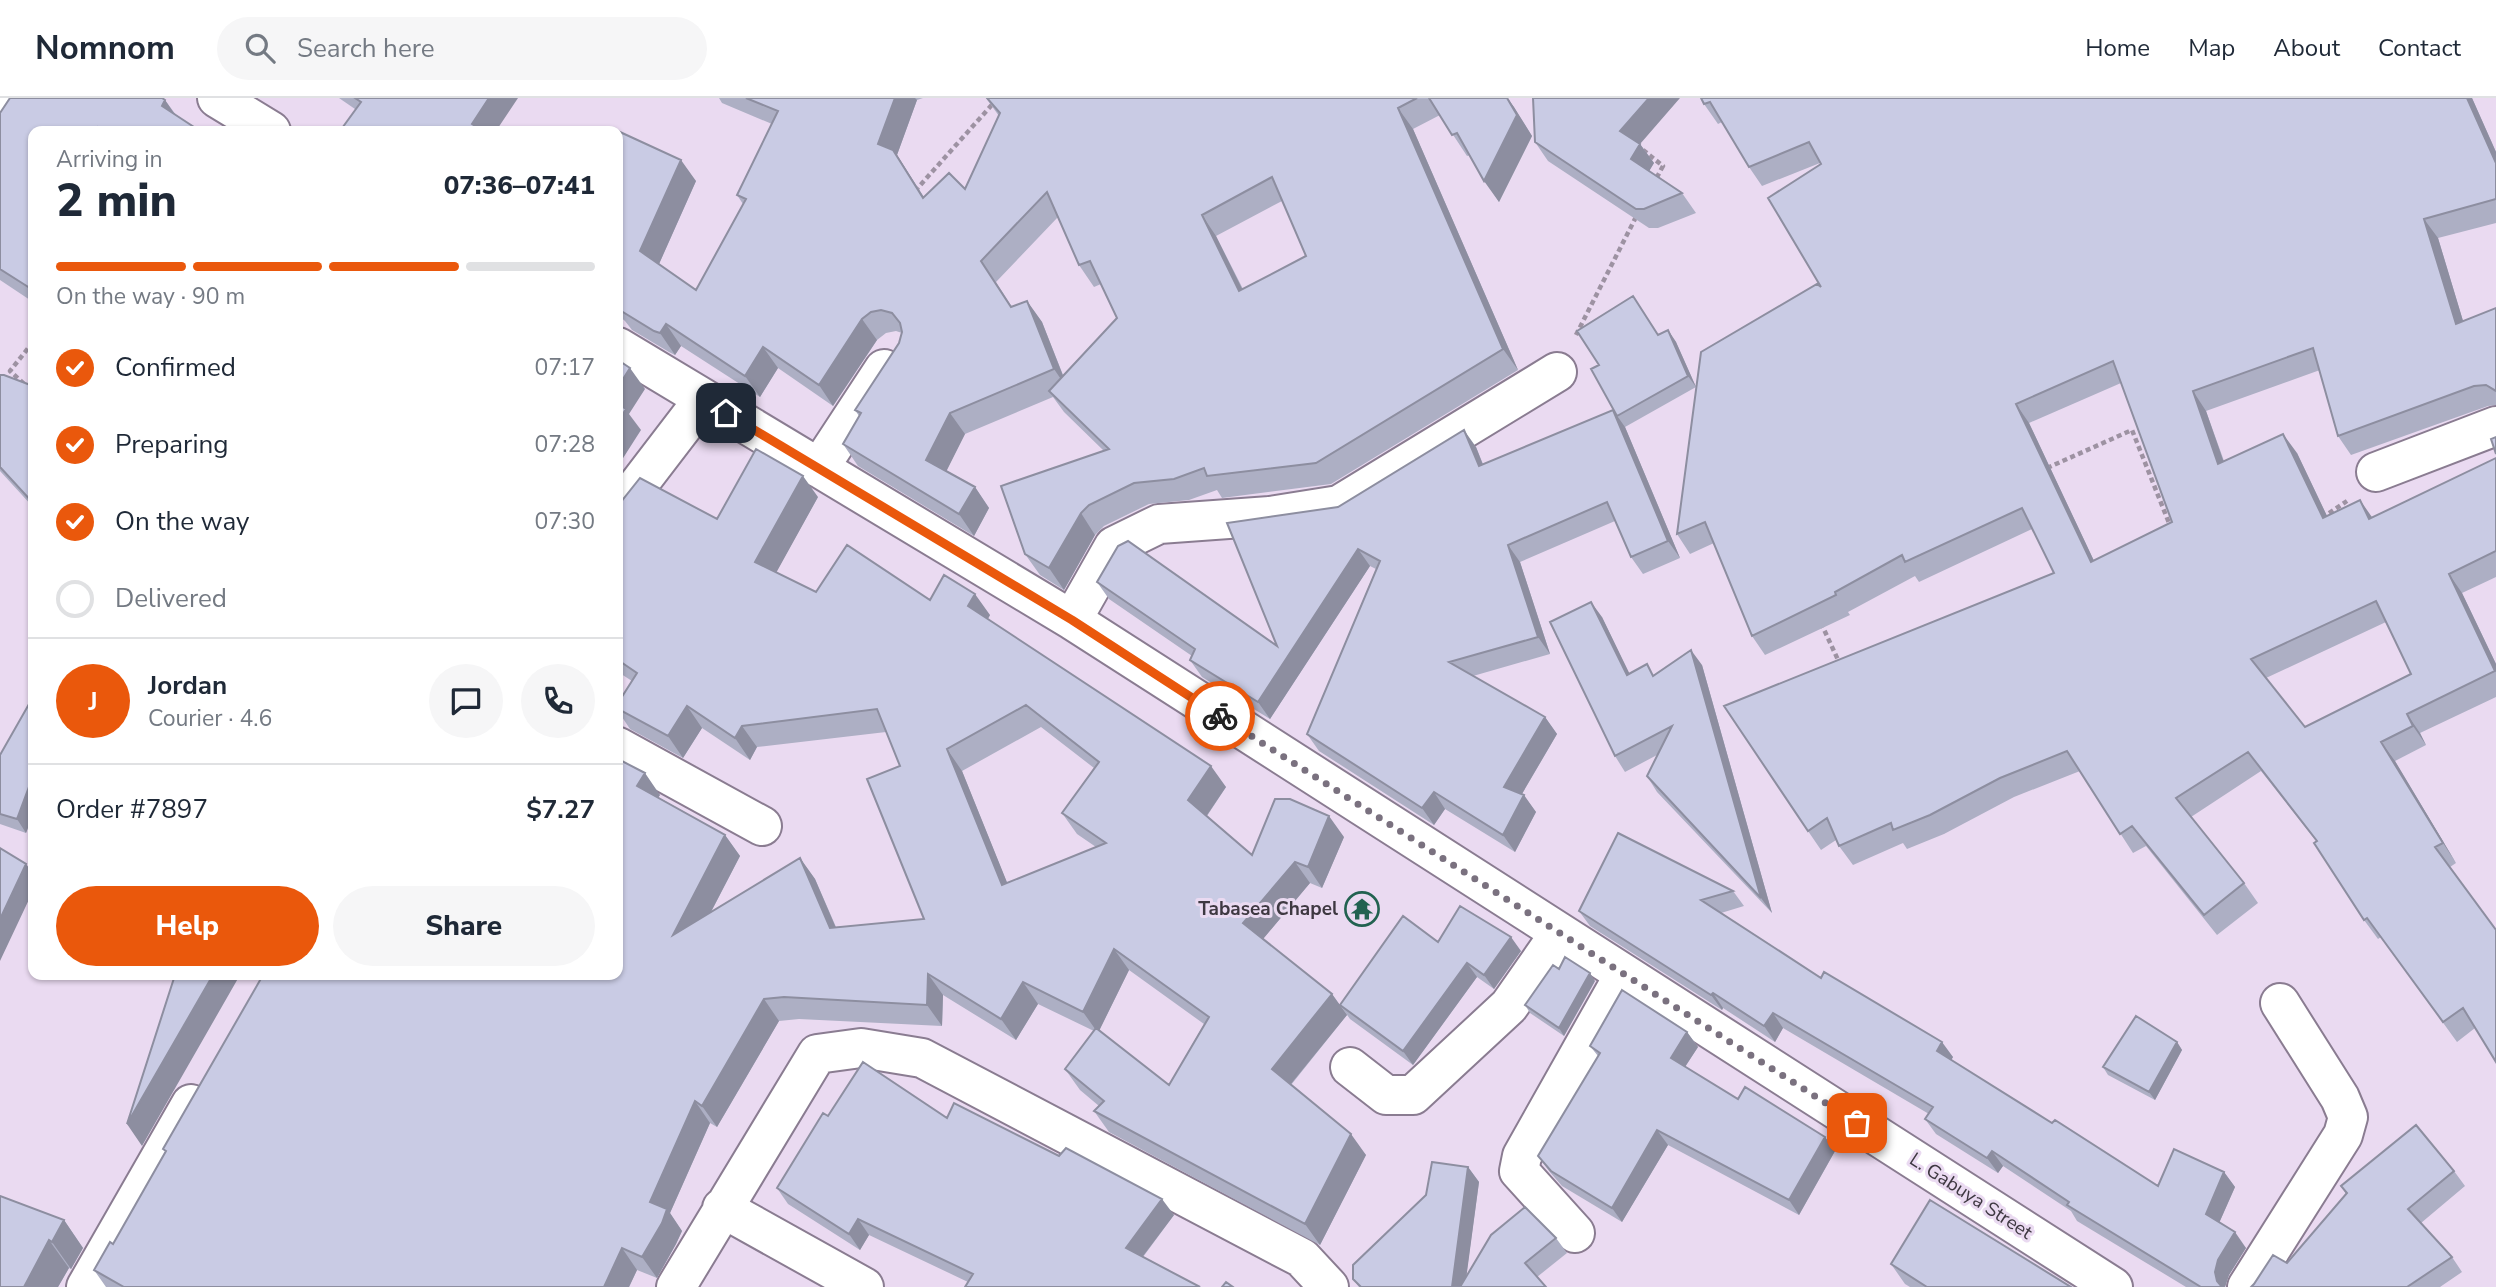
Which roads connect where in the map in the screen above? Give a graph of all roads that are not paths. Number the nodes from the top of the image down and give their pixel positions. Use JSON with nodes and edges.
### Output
{"nodes":[{"id":1,"x":217,"y":98,"type":"edge"},
{"id":2,"x":263,"y":126,"type":"edge"},
{"id":3,"x":623,"y":350,"type":"edge"},
{"id":4,"x":895,"y":353,"type":"edge"},
{"id":5,"x":1558,"y":372,"type":"road end"},
{"id":6,"x":703,"y":400,"type":"junction"},
{"id":7,"x":2496,"y":426,"type":"edge"},
{"id":8,"x":819,"y":468,"type":"junction"},
{"id":9,"x":2376,"y":472,"type":"road end"},
{"id":10,"x":623,"y":504,"type":"edge"},
{"id":11,"x":1072,"y":620,"type":"junction"},
{"id":12,"x":623,"y":750,"type":"edge"},
{"id":13,"x":762,"y":826,"type":"dead end"},
{"id":14,"x":1560,"y":933,"type":"junction"},
{"id":15,"x":1624,"y":975,"type":"junction"},
{"id":16,"x":2280,"y":1003,"type":"dead end"},
{"id":17,"x":1350,"y":1067,"type":"dead end"},
{"id":18,"x":211,"y":1068,"type":"edge"},
{"id":19,"x":722,"y":1208,"type":"junction"},
{"id":20,"x":1574,"y":1233,"type":"dead end"},
{"id":21,"x":92,"y":1283,"type":"edge"},
{"id":22,"x":677,"y":1287,"type":"edge"},
{"id":23,"x":864,"y":1287,"type":"edge"},
{"id":24,"x":1329,"y":1287,"type":"edge"},
{"id":25,"x":2113,"y":1287,"type":"edge"},
{"id":26,"x":2247,"y":1287,"type":"edge"}],
"edges":[{"from":1,"to":2,"type":"street"},
{"from":3,"to":6,"type":"street","name":"L. Gabuya Street"},
{"from":4,"to":8,"type":"street"},
{"from":5,"to":11,"type":"street"},
{"from":6,"to":8,"type":"street","name":"L. Gabuya Street"},
{"from":6,"to":10,"type":"street"},
{"from":7,"to":9,"type":"street"},
{"from":8,"to":11,"type":"street","name":"L. Gabuya Street"},
{"from":11,"to":14,"type":"street","name":"L. Gabuya Street"},
{"from":12,"to":13,"type":"street"},
{"from":14,"to":15,"type":"street","name":"L. Gabuya Street"},
{"from":14,"to":17,"type":"street"},
{"from":15,"to":20,"type":"street"},
{"from":15,"to":25,"type":"street","name":"L. Gabuya Street"},
{"from":16,"to":26,"type":"street"},
{"from":18,"to":21,"type":"street"},
{"from":19,"to":22,"type":"street"},
{"from":19,"to":23,"type":"street"},
{"from":19,"to":24,"type":"street"}]}
